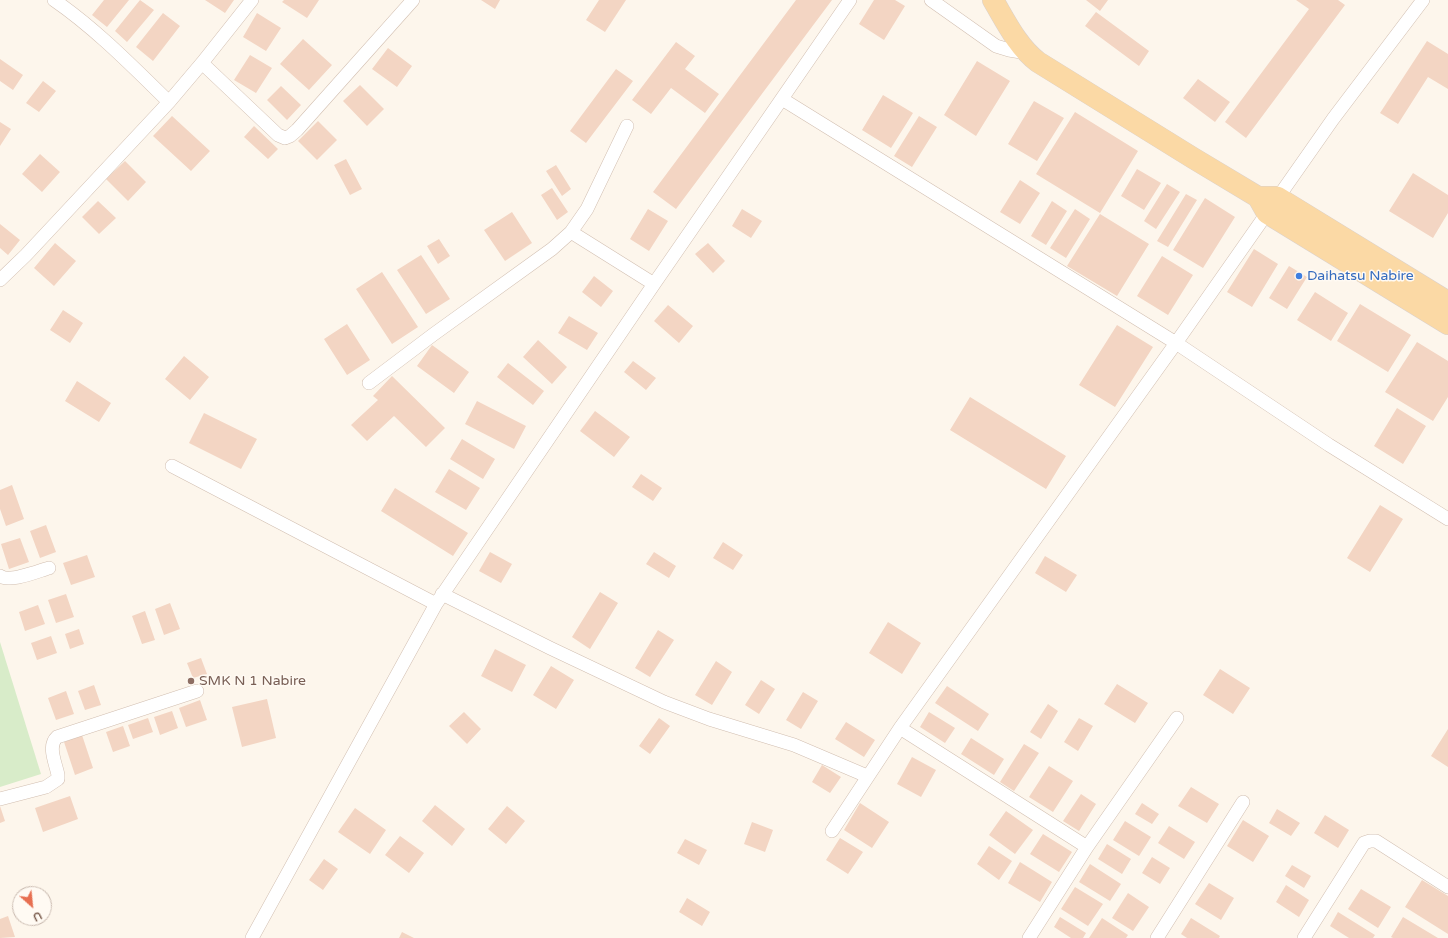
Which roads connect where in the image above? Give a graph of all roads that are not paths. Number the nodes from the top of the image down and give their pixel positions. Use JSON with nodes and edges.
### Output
{"nodes":[{"id":1,"x":54,"y":0,"type":"edge"},
{"id":2,"x":252,"y":0,"type":"edge"},
{"id":3,"x":413,"y":0,"type":"edge"},
{"id":4,"x":850,"y":0,"type":"edge"},
{"id":5,"x":931,"y":0,"type":"edge"},
{"id":6,"x":993,"y":0,"type":"edge"},
{"id":7,"x":1423,"y":0,"type":"edge"},
{"id":8,"x":1027,"y":53,"type":"junction"},
{"id":9,"x":202,"y":63,"type":"junction"},
{"id":10,"x":782,"y":99,"type":"junction"},
{"id":11,"x":169,"y":102,"type":"junction"},
{"id":12,"x":627,"y":126,"type":"dead end"},
{"id":13,"x":1267,"y":202,"type":"junction"},
{"id":14,"x":571,"y":232,"type":"junction"},
{"id":15,"x":0,"y":280,"type":"edge"},
{"id":16,"x":654,"y":284,"type":"junction"},
{"id":17,"x":1448,"y":302,"type":"edge"},
{"id":18,"x":1448,"y":324,"type":"edge"},
{"id":19,"x":1176,"y":343,"type":"junction"},
{"id":20,"x":369,"y":383,"type":"dead end"},
{"id":21,"x":172,"y":466,"type":"dead end"},
{"id":22,"x":1448,"y":519,"type":"edge"},
{"id":23,"x":49,"y":568,"type":"dead end"},
{"id":24,"x":0,"y":576,"type":"edge"},
{"id":25,"x":439,"y":599,"type":"junction"},
{"id":26,"x":197,"y":691,"type":"dead end"},
{"id":27,"x":1177,"y":718,"type":"dead end"},
{"id":28,"x":900,"y":728,"type":"junction"},
{"id":29,"x":867,"y":776,"type":"junction"},
{"id":30,"x":0,"y":799,"type":"edge"},
{"id":31,"x":1243,"y":802,"type":"dead end"},
{"id":32,"x":832,"y":831,"type":"dead end"},
{"id":33,"x":1087,"y":847,"type":"junction"},
{"id":34,"x":1448,"y":886,"type":"edge"},
{"id":35,"x":252,"y":938,"type":"edge"},
{"id":36,"x":1029,"y":938,"type":"edge"},
{"id":37,"x":1157,"y":938,"type":"edge"},
{"id":38,"x":1304,"y":938,"type":"edge"}],
"edges":[{"from":1,"to":11,"type":"street"},
{"from":2,"to":9,"type":"street"},
{"from":3,"to":9,"type":"street"},
{"from":4,"to":10,"type":"street"},
{"from":5,"to":8,"type":"street"},
{"from":6,"to":8,"type":"main road"},
{"from":7,"to":13,"type":"street"},
{"from":8,"to":13,"type":"main road"},
{"from":9,"to":11,"type":"street"},
{"from":10,"to":16,"type":"street"},
{"from":10,"to":19,"type":"street"},
{"from":11,"to":15,"type":"street"},
{"from":12,"to":14,"type":"street"},
{"from":13,"to":17,"type":"main road"},
{"from":13,"to":18,"type":"main road"},
{"from":13,"to":19,"type":"street"},
{"from":14,"to":16,"type":"street"},
{"from":14,"to":20,"type":"street"},
{"from":16,"to":25,"type":"street"},
{"from":19,"to":22,"type":"street"},
{"from":19,"to":28,"type":"street"},
{"from":21,"to":25,"type":"street"},
{"from":23,"to":24,"type":"street"},
{"from":25,"to":29,"type":"street"},
{"from":25,"to":35,"type":"street"},
{"from":26,"to":30,"type":"street"},
{"from":27,"to":33,"type":"street"},
{"from":28,"to":29,"type":"street"},
{"from":28,"to":33,"type":"street"},
{"from":29,"to":32,"type":"street"},
{"from":31,"to":37,"type":"street"},
{"from":33,"to":36,"type":"street"},
{"from":34,"to":38,"type":"street"}]}
